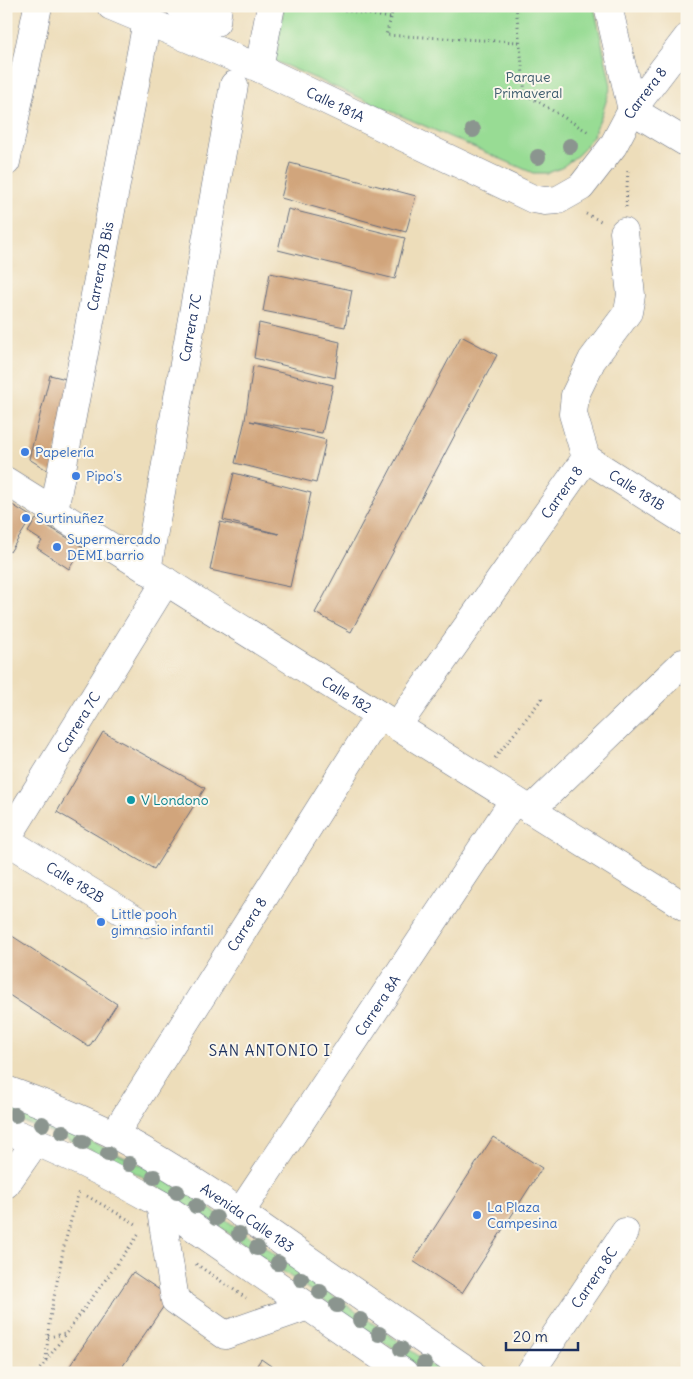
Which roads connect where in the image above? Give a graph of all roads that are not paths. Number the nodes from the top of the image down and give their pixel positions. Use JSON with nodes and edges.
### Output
{"nodes":[{"id":1,"x":38,"y":6,"type":"edge"},
{"id":2,"x":111,"y":6,"type":"edge"},
{"id":3,"x":180,"y":6,"type":"edge"},
{"id":4,"x":218,"y":6,"type":"edge"},
{"id":5,"x":271,"y":6,"type":"edge"},
{"id":6,"x":608,"y":6,"type":"edge"},
{"id":7,"x":147,"y":21,"type":"junction"},
{"id":8,"x":687,"y":38,"type":"edge"},
{"id":9,"x":259,"y":68,"type":"junction"},
{"id":10,"x":234,"y":85,"type":"dead end"},
{"id":11,"x":632,"y":110,"type":"junction"},
{"id":12,"x":687,"y":143,"type":"edge"},
{"id":13,"x":6,"y":162,"type":"edge"},
{"id":14,"x":564,"y":198,"type":"joint"},
{"id":15,"x":624,"y":232,"type":"road end"},
{"id":16,"x":586,"y":458,"type":"junction"},
{"id":17,"x":6,"y":481,"type":"edge"},
{"id":18,"x":54,"y":511,"type":"junction"},
{"id":19,"x":687,"y":522,"type":"edge"},
{"id":20,"x":156,"y":576,"type":"junction"},
{"id":21,"x":683,"y":663,"type":"dead end"},
{"id":22,"x":388,"y":721,"type":"junction"},
{"id":23,"x":523,"y":805,"type":"junction"},
{"id":24,"x":6,"y":840,"type":"edge"},
{"id":25,"x":687,"y":908,"type":"edge"},
{"id":26,"x":143,"y":924,"type":"dead end"},
{"id":27,"x":6,"y":1090,"type":"edge"},
{"id":28,"x":6,"y":1130,"type":"edge"},
{"id":29,"x":114,"y":1135,"type":"junction"},
{"id":30,"x":36,"y":1141,"type":"junction"},
{"id":31,"x":6,"y":1184,"type":"edge"},
{"id":32,"x":160,"y":1204,"type":"junction"},
{"id":33,"x":240,"y":1213,"type":"junction"},
{"id":34,"x":625,"y":1232,"type":"dead end"},
{"id":35,"x":308,"y":1306,"type":"junction"},
{"id":36,"x":404,"y":1373,"type":"edge"},
{"id":37,"x":471,"y":1373,"type":"edge"},
{"id":38,"x":530,"y":1373,"type":"edge"}],
"edges":[{"from":1,"to":13,"type":"street"},
{"from":2,"to":7,"type":"street","name":"Calle 181A"},
{"from":3,"to":4,"type":"street"},
{"from":5,"to":9,"type":"street"},
{"from":6,"to":11,"type":"street"},
{"from":7,"to":9,"type":"street","name":"Calle 181A"},
{"from":7,"to":18,"type":"street","name":"Carrera 7B Bis"},
{"from":8,"to":11,"type":"street","name":"Carrera 8"},
{"from":9,"to":14,"type":"street","name":"Calle 181A"},
{"from":10,"to":20,"type":"street","name":"Carrera 7C"},
{"from":11,"to":12,"type":"street"},
{"from":11,"to":14,"type":"street","name":"Carrera 8"},
{"from":15,"to":16,"type":"street","name":"Carrera 8"},
{"from":16,"to":19,"type":"street","name":"Calle 181B"},
{"from":16,"to":22,"type":"street","name":"Carrera 8"},
{"from":17,"to":18,"type":"street","name":"Calle 182"},
{"from":18,"to":20,"type":"street","name":"Calle 182"},
{"from":20,"to":22,"type":"street","name":"Calle 182"},
{"from":20,"to":24,"type":"street","name":"Carrera 7C"},
{"from":21,"to":23,"type":"street","name":"Carrera 8A"},
{"from":22,"to":23,"type":"street","name":"Calle 182"},
{"from":22,"to":29,"type":"street","name":"Carrera 8"},
{"from":23,"to":25,"type":"street","name":"Calle 182"},
{"from":23,"to":33,"type":"street","name":"Carrera 8A"},
{"from":24,"to":26,"type":"street","name":"Calle 182B"},
{"from":27,"to":29,"type":"street","name":"Avenida Calle 183"},
{"from":28,"to":30,"type":"street"},
{"from":29,"to":33,"type":"street","name":"Avenida Calle 183"},
{"from":30,"to":31,"type":"street"},
{"from":30,"to":32,"type":"street"},
{"from":32,"to":35,"type":"street"},
{"from":32,"to":35,"type":"street"},
{"from":33,"to":37,"type":"street","name":"Avenida Calle 183"},
{"from":34,"to":38,"type":"street","name":"Carrera 8C"},
{"from":35,"to":36,"type":"street"}]}
